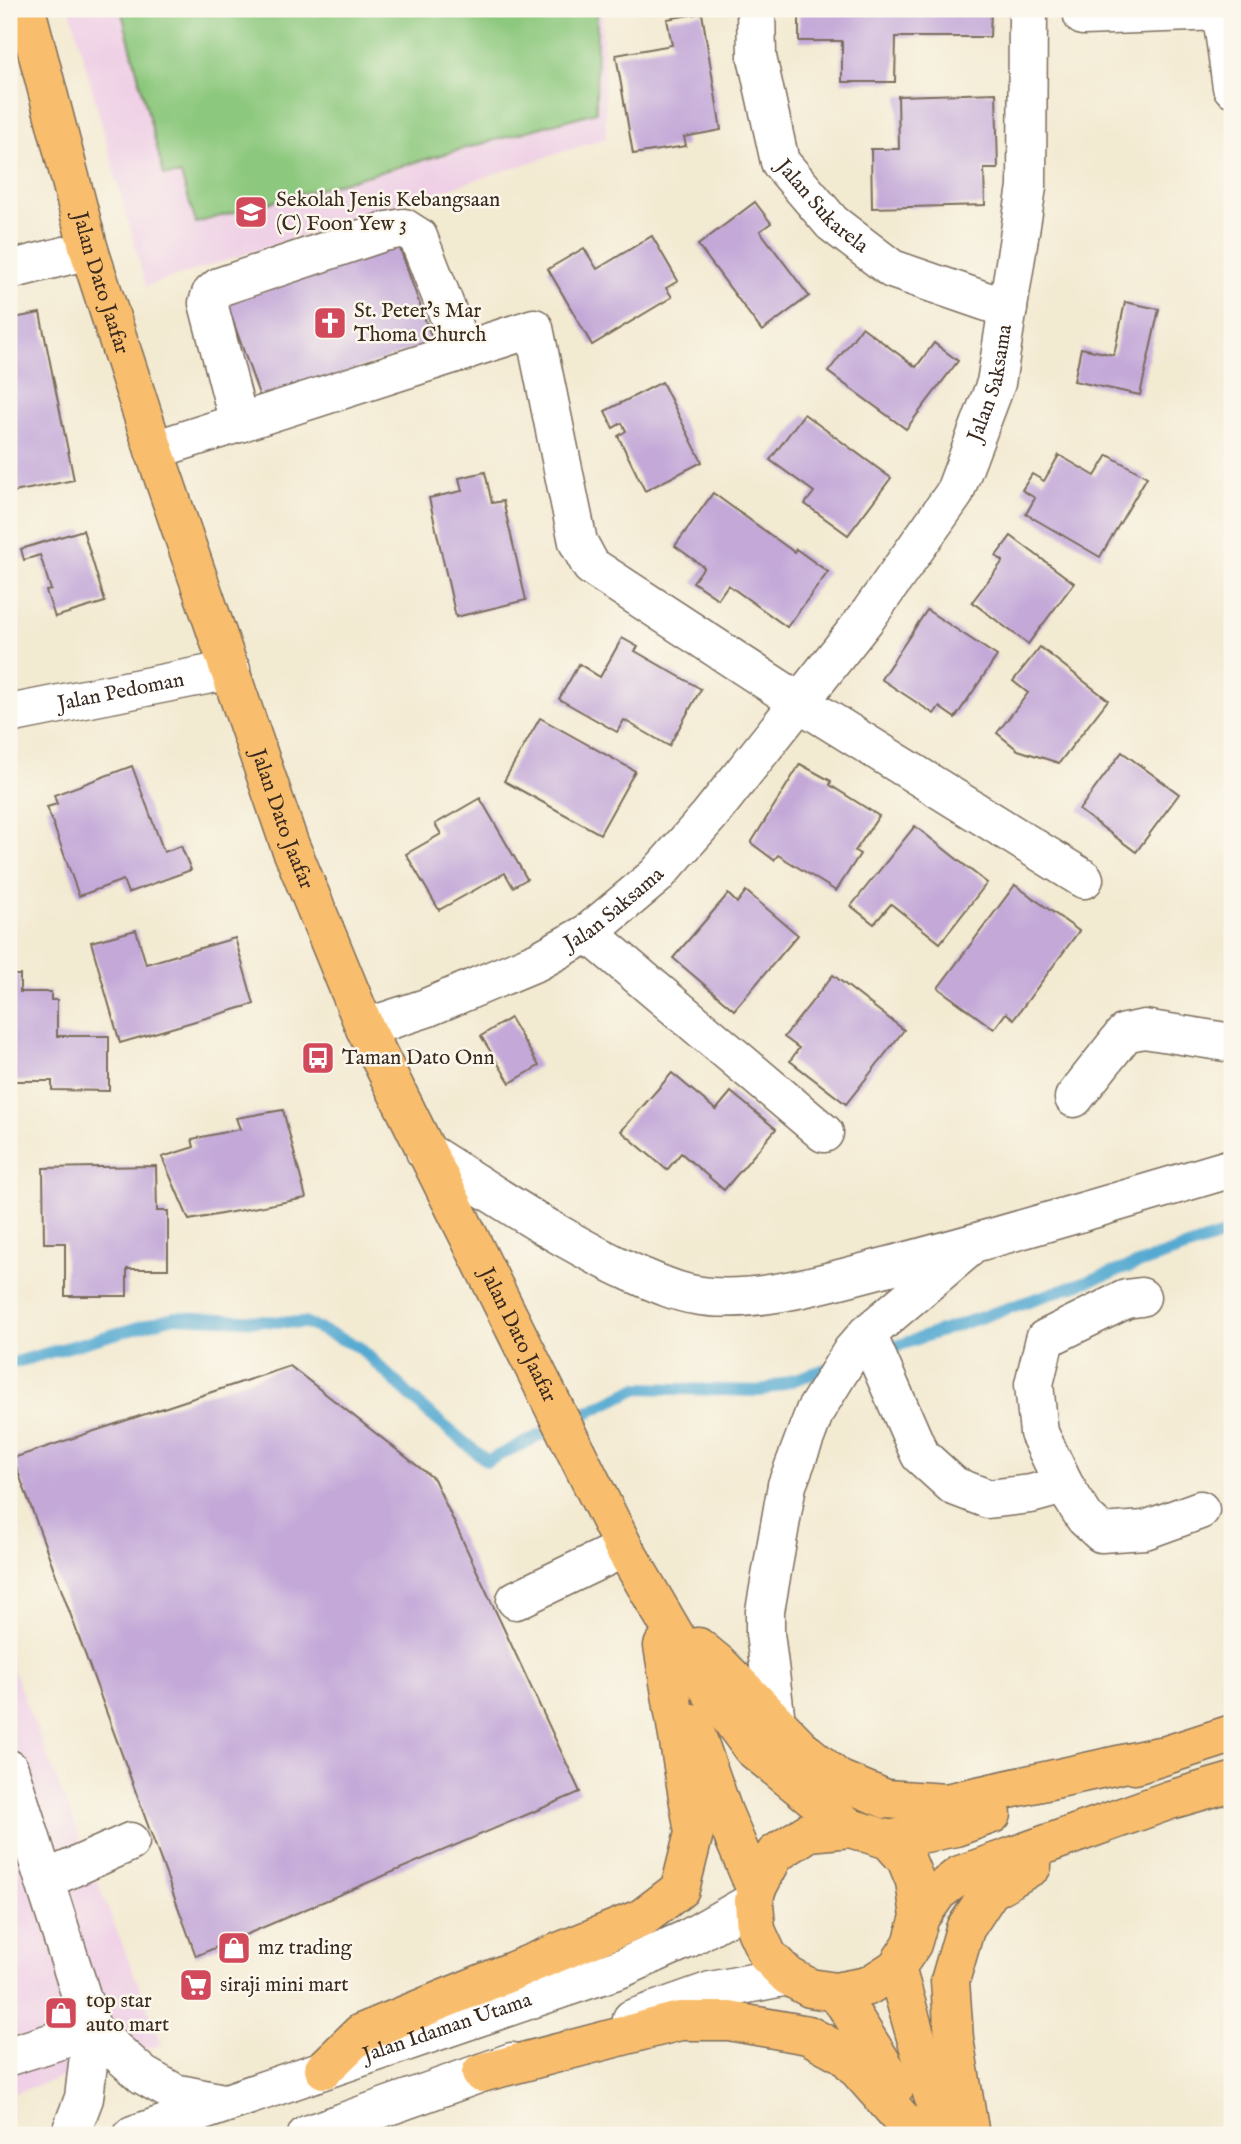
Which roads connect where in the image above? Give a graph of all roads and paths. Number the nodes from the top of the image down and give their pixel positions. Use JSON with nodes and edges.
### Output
{"nodes":[{"id":1,"x":26,"y":9,"type":"edge"},
{"id":2,"x":756,"y":9,"type":"edge"},
{"id":3,"x":1028,"y":9,"type":"edge"},
{"id":4,"x":1221,"y":10,"type":"edge"},
{"id":5,"x":1083,"y":16,"type":"dead end"},
{"id":6,"x":1232,"y":86,"type":"edge"},
{"id":7,"x":89,"y":250,"type":"junction"},
{"id":8,"x":9,"y":270,"type":"edge"},
{"id":9,"x":1008,"y":309,"type":"junction"},
{"id":10,"x":463,"y":352,"type":"junction"},
{"id":11,"x":239,"y":423,"type":"junction"},
{"id":12,"x":154,"y":450,"type":"junction"},
{"id":13,"x":231,"y":670,"type":"junction"},
{"id":14,"x":799,"y":702,"type":"junction"},
{"id":15,"x":9,"y":714,"type":"edge"},
{"id":16,"x":1084,"y":879,"type":"dead end"},
{"id":17,"x":588,"y":933,"type":"junction"},
{"id":18,"x":365,"y":1028,"type":"junction"},
{"id":19,"x":1232,"y":1043,"type":"edge"},
{"id":20,"x":1074,"y":1098,"type":"dead end"},
{"id":21,"x":824,"y":1133,"type":"dead end"},
{"id":22,"x":425,"y":1151,"type":"junction"},
{"id":23,"x":1232,"y":1168,"type":"edge"},
{"id":24,"x":973,"y":1244,"type":"junction"},
{"id":25,"x":1141,"y":1297,"type":"dead end"},
{"id":26,"x":868,"y":1350,"type":"junction"},
{"id":27,"x":1064,"y":1485,"type":"junction"},
{"id":28,"x":1200,"y":1510,"type":"dead end"},
{"id":29,"x":624,"y":1548,"type":"junction"},
{"id":30,"x":516,"y":1600,"type":"dead end"},
{"id":31,"x":666,"y":1635,"type":"junction"},
{"id":32,"x":776,"y":1722,"type":"junction"},
{"id":33,"x":1232,"y":1734,"type":"edge"},
{"id":34,"x":1159,"y":1756,"type":"junction"},
{"id":35,"x":9,"y":1769,"type":"edge"},
{"id":36,"x":1232,"y":1782,"type":"edge"},
{"id":37,"x":1170,"y":1800,"type":"junction"},
{"id":38,"x":18,"y":1828,"type":"edge"},
{"id":39,"x":850,"y":1828,"type":"junction"},
{"id":40,"x":889,"y":1840,"type":"junction"},
{"id":41,"x":130,"y":1842,"type":"dead end"},
{"id":42,"x":45,"y":1880,"type":"junction"},
{"id":43,"x":755,"y":1896,"type":"junction"},
{"id":44,"x":920,"y":1917,"type":"junction"},
{"id":45,"x":896,"y":1968,"type":"junction"},
{"id":46,"x":788,"y":1976,"type":"junction"},
{"id":47,"x":835,"y":1992,"type":"junction"},
{"id":48,"x":92,"y":2030,"type":"junction"},
{"id":49,"x":9,"y":2056,"type":"edge"},
{"id":50,"x":324,"y":2069,"type":"junction"},
{"id":51,"x":481,"y":2073,"type":"junction"},
{"id":52,"x":227,"y":2104,"type":"junction"},
{"id":53,"x":70,"y":2135,"type":"edge"},
{"id":54,"x":133,"y":2135,"type":"edge"},
{"id":55,"x":307,"y":2135,"type":"edge"},
{"id":56,"x":916,"y":2135,"type":"edge"},
{"id":57,"x":925,"y":2135,"type":"edge"},
{"id":58,"x":948,"y":2135,"type":"edge"},
{"id":59,"x":970,"y":2135,"type":"edge"}],
"edges":[{"from":1,"to":7,"type":"main road","name":"Jalan Dato Jaafar"},
{"from":2,"to":9,"type":"street","name":"Jalan Sukarela"},
{"from":3,"to":9,"type":"street","name":"Jalan Saksama"},
{"from":4,"to":5,"type":"street"},
{"from":4,"to":6,"type":"street"},
{"from":7,"to":8,"type":"street"},
{"from":7,"to":12,"type":"main road","name":"Jalan Dato Jaafar"},
{"from":9,"to":14,"type":"street","name":"Jalan Saksama"},
{"from":10,"to":11,"type":"street"},
{"from":10,"to":11,"type":"street"},
{"from":10,"to":14,"type":"street"},
{"from":11,"to":12,"type":"street"},
{"from":12,"to":13,"type":"main road","name":"Jalan Dato Jaafar"},
{"from":13,"to":15,"type":"street","name":"Jalan Pedoman"},
{"from":13,"to":18,"type":"main road","name":"Jalan Dato Jaafar"},
{"from":14,"to":16,"type":"street"},
{"from":14,"to":17,"type":"street","name":"Jalan Saksama"},
{"from":17,"to":18,"type":"street","name":"Jalan Saksama"},
{"from":17,"to":21,"type":"street"},
{"from":18,"to":22,"type":"main road","name":"Jalan Dato Jaafar"},
{"from":19,"to":20,"type":"street"},
{"from":22,"to":24,"type":"street"},
{"from":22,"to":29,"type":"main road","name":"Jalan Dato Jaafar"},
{"from":23,"to":24,"type":"street"},
{"from":24,"to":26,"type":"street"},
{"from":25,"to":27,"type":"street"},
{"from":26,"to":27,"type":"street"},
{"from":26,"to":32,"type":"street"},
{"from":27,"to":28,"type":"street"},
{"from":29,"to":30,"type":"street"},
{"from":29,"to":31,"type":"main road","name":"Jalan Dato Jaafar"},
{"from":31,"to":32,"type":"main road"},
{"from":31,"to":39,"type":"main road","name":"Jalan Dato Jaafar"},
{"from":31,"to":43,"type":"main road","name":"Jalan Dato Jaafar"},
{"from":31,"to":50,"type":"main road"},
{"from":32,"to":34,"type":"main road"},
{"from":33,"to":34,"type":"main road"},
{"from":34,"to":40,"type":"main road"},
{"from":35,"to":38,"type":"street"},
{"from":36,"to":37,"type":"main road"},
{"from":37,"to":44,"type":"main road"},
{"from":37,"to":59,"type":"main road"},
{"from":38,"to":42,"type":"street"},
{"from":39,"to":40,"type":"main road"},
{"from":39,"to":43,"type":"main road"},
{"from":40,"to":44,"type":"main road"},
{"from":41,"to":42,"type":"street"},
{"from":42,"to":48,"type":"street"},
{"from":43,"to":46,"type":"main road"},
{"from":43,"to":50,"type":"street","name":"Jalan Idaman Utama"},
{"from":44,"to":45,"type":"main road"},
{"from":45,"to":47,"type":"main road"},
{"from":45,"to":58,"type":"main road"},
{"from":46,"to":47,"type":"main road"},
{"from":46,"to":51,"type":"street"},
{"from":47,"to":57,"type":"main road"},
{"from":48,"to":49,"type":"street"},
{"from":48,"to":52,"type":"street"},
{"from":48,"to":53,"type":"street"},
{"from":50,"to":52,"type":"street","name":"Jalan Idaman Utama"},
{"from":51,"to":55,"type":"street"},
{"from":51,"to":56,"type":"main road"},
{"from":52,"to":54,"type":"street","name":"Jalan Idaman Utama"}]}
